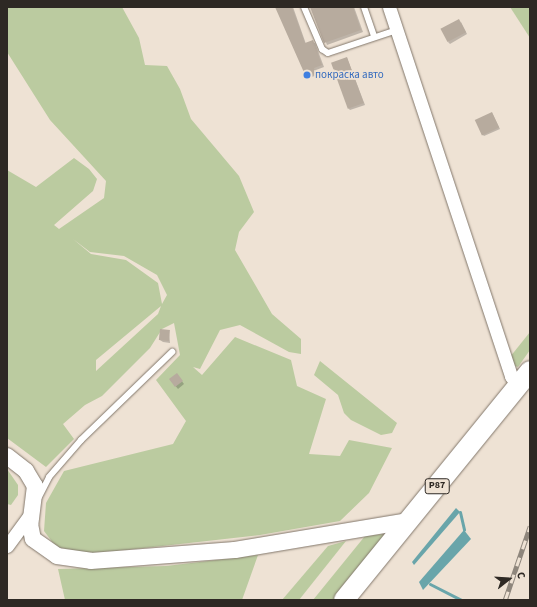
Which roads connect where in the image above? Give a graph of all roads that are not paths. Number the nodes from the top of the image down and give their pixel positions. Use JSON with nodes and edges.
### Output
{"nodes":[{"id":1,"x":304,"y":7,"type":"edge"},
{"id":2,"x":364,"y":7,"type":"edge"},
{"id":3,"x":389,"y":7,"type":"edge"},
{"id":4,"x":397,"y":30,"type":"junction"},
{"id":5,"x":374,"y":36,"type":"junction"},
{"id":6,"x":172,"y":352,"type":"dead end"},
{"id":7,"x":530,"y":371,"type":"edge"},
{"id":8,"x":518,"y":386,"type":"junction"},
{"id":9,"x":7,"y":456,"type":"edge"},
{"id":10,"x":34,"y":510,"type":"junction"},
{"id":11,"x":408,"y":521,"type":"junction"},
{"id":12,"x":34,"y":538,"type":"junction"},
{"id":13,"x":9,"y":543,"type":"edge"},
{"id":14,"x":344,"y":600,"type":"edge"}],
"edges":[{"from":1,"to":5,"type":"lane"},
{"from":2,"to":5,"type":"lane"},
{"from":3,"to":4,"type":"street"},
{"from":4,"to":5,"type":"lane"},
{"from":4,"to":8,"type":"street"},
{"from":6,"to":10,"type":"lane"},
{"from":7,"to":8,"type":"main road","number":"Р87"},
{"from":8,"to":11,"type":"main road","number":"Р87"},
{"from":9,"to":10,"type":"street"},
{"from":10,"to":12,"type":"street"},
{"from":10,"to":13,"type":"street"},
{"from":11,"to":12,"type":"street"},
{"from":11,"to":14,"type":"main road","number":"Р87"},
{"from":12,"to":13,"type":"street"}]}
